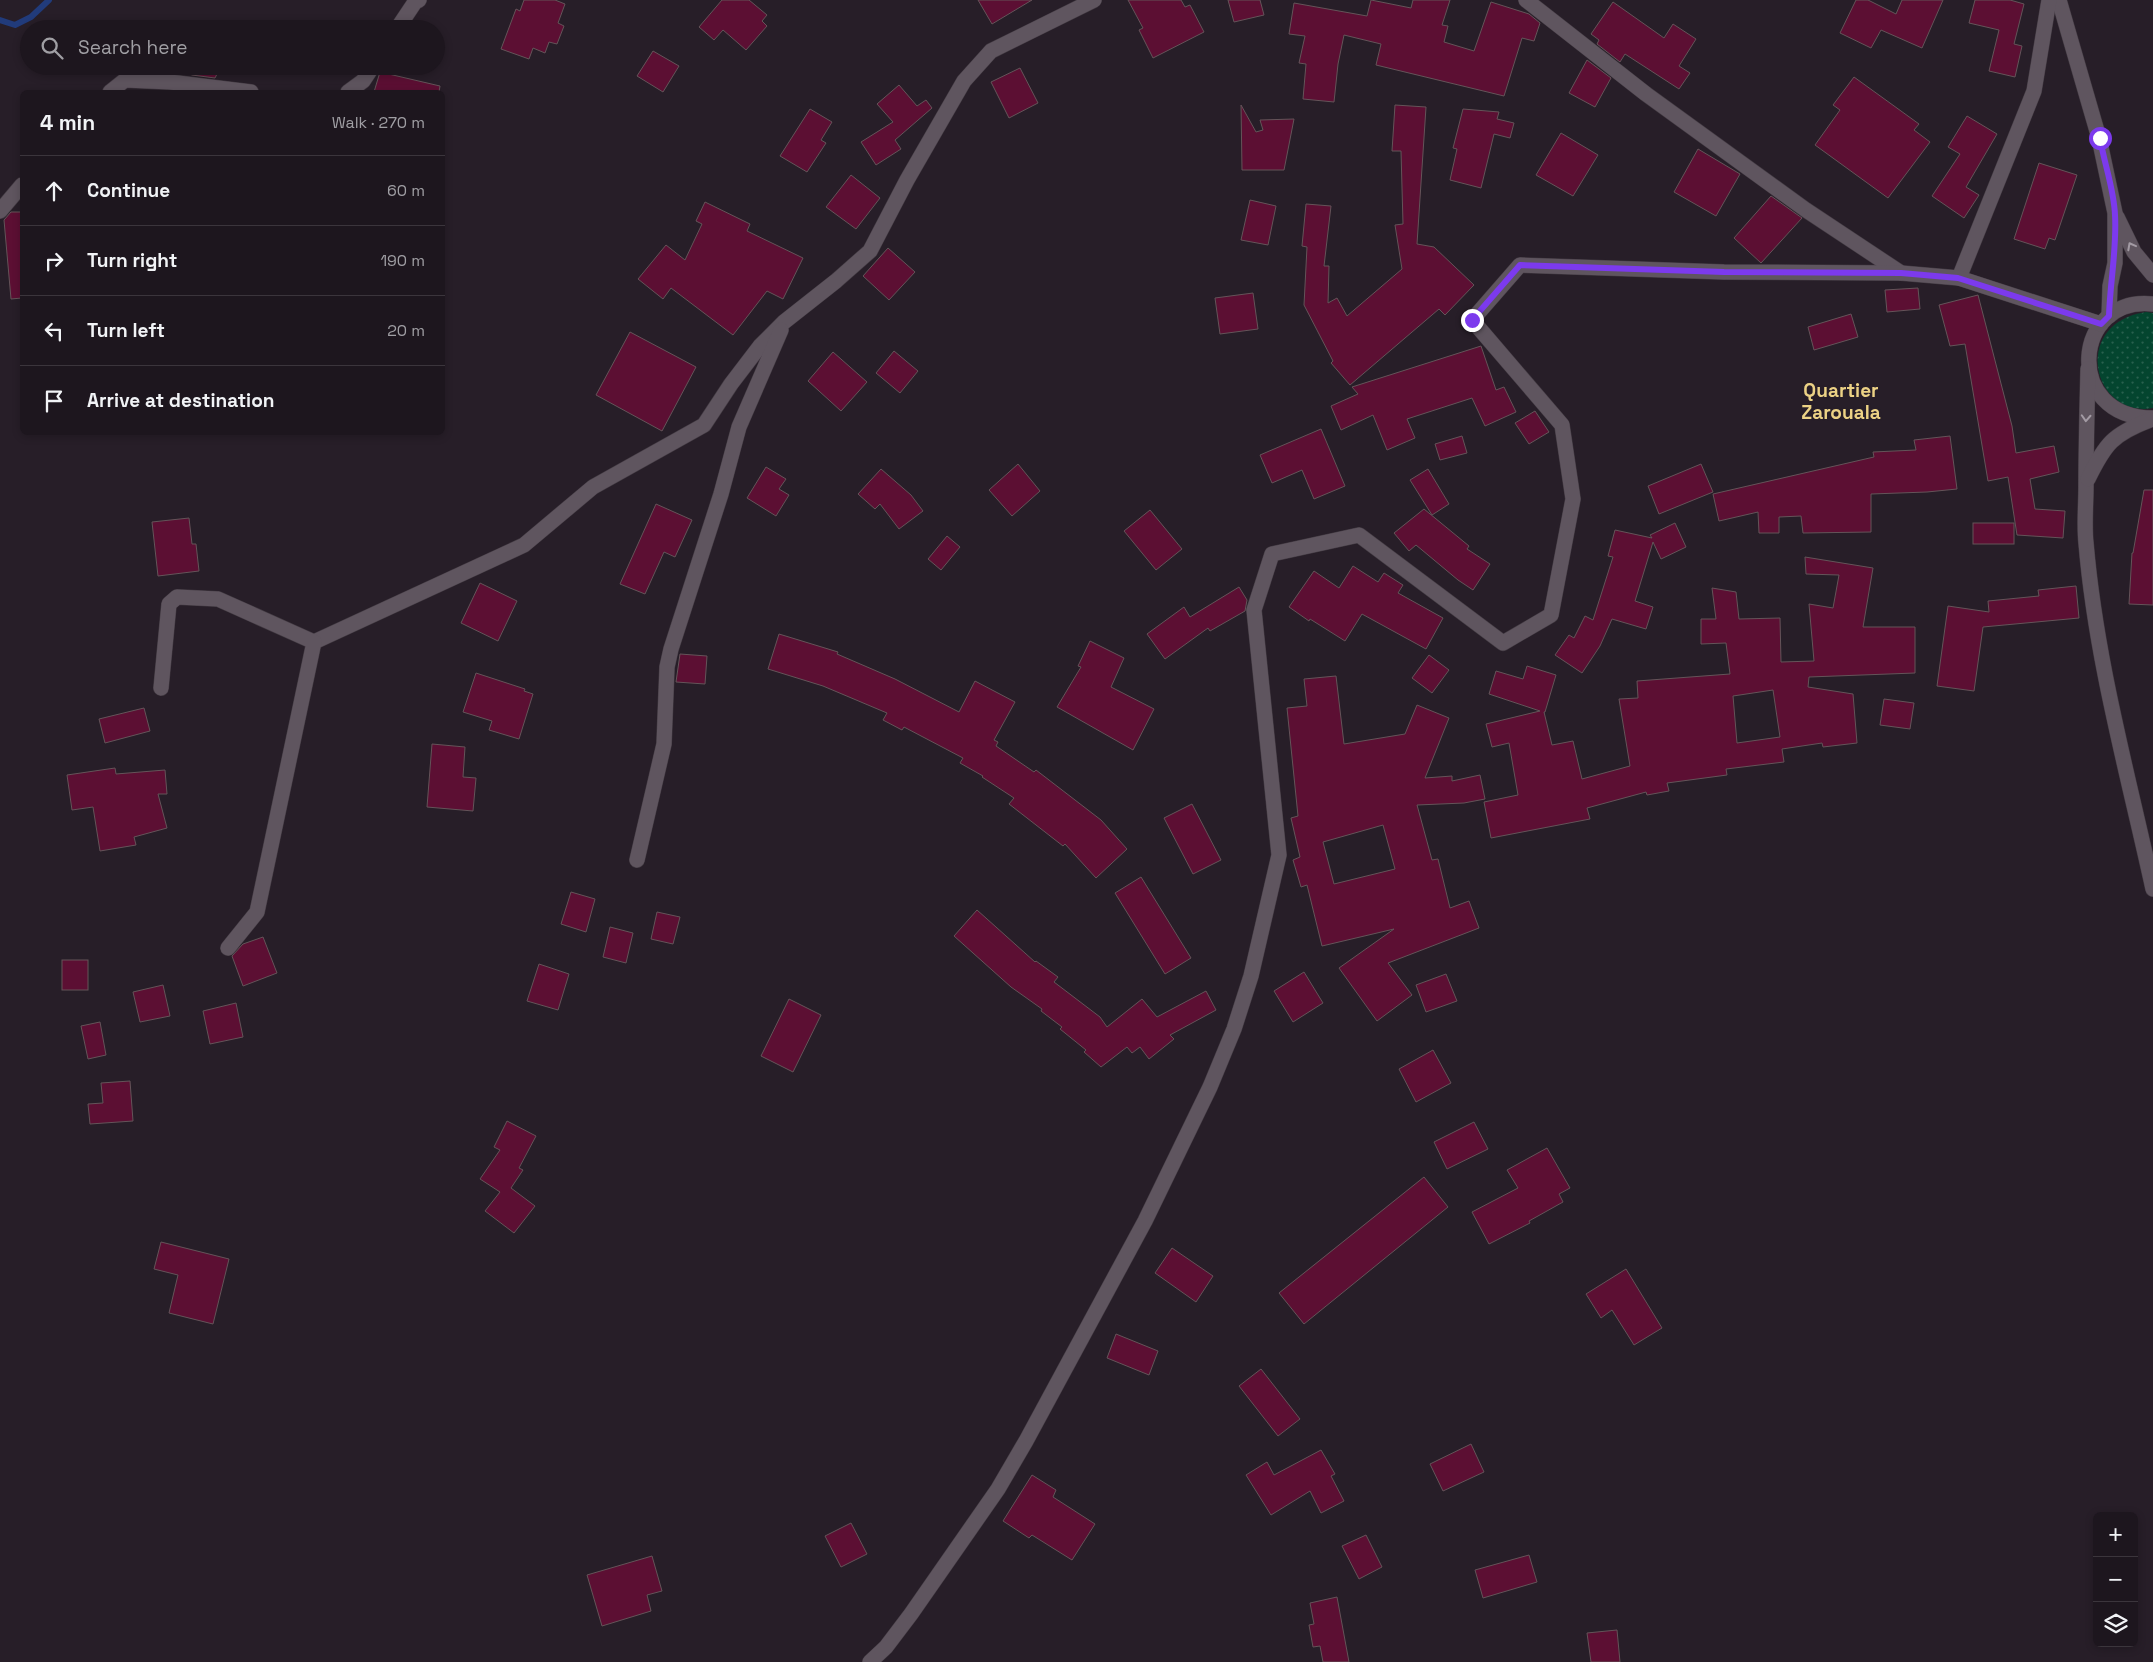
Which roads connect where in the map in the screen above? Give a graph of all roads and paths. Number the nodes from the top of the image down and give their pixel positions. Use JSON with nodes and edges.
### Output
{"nodes":[{"id":1,"x":419,"y":0,"type":"edge"},
{"id":2,"x":1094,"y":0,"type":"edge"},
{"id":3,"x":1526,"y":0,"type":"edge"},
{"id":4,"x":2049,"y":0,"type":"edge"},
{"id":5,"x":2059,"y":0,"type":"edge"},
{"id":6,"x":403,"y":20,"type":"edge"},
{"id":7,"x":367,"y":75,"type":"edge"},
{"id":8,"x":112,"y":90,"type":"edge"},
{"id":9,"x":235,"y":90,"type":"edge"},
{"id":10,"x":351,"y":90,"type":"edge"},
{"id":11,"x":20,"y":187,"type":"edge"},
{"id":12,"x":0,"y":211,"type":"edge"},
{"id":13,"x":2115,"y":213,"type":"junction"},
{"id":14,"x":1901,"y":273,"type":"junction"},
{"id":15,"x":2153,"y":275,"type":"edge"},
{"id":16,"x":1958,"y":278,"type":"junction"},
{"id":17,"x":2153,"y":304,"type":"edge"},
{"id":18,"x":2105,"y":320,"type":"junction"},
{"id":19,"x":784,"y":322,"type":"junction"},
{"id":20,"x":2088,"y":369,"type":"junction"},
{"id":21,"x":2153,"y":418,"type":"edge"},
{"id":22,"x":2086,"y":483,"type":"junction"},
{"id":23,"x":314,"y":642,"type":"junction"},
{"id":24,"x":161,"y":688,"type":"dead end"},
{"id":25,"x":637,"y":860,"type":"dead end"},
{"id":26,"x":2153,"y":889,"type":"edge"},
{"id":27,"x":228,"y":948,"type":"dead end"},
{"id":28,"x":870,"y":1662,"type":"edge"}],
"edges":[{"from":1,"to":6,"type":"street"},
{"from":2,"to":19,"type":"street"},
{"from":3,"to":14,"type":"street"},
{"from":4,"to":16,"type":"street"},
{"from":5,"to":13,"type":"street"},
{"from":7,"to":10,"type":"street"},
{"from":8,"to":9,"type":"street"},
{"from":11,"to":12,"type":"street"},
{"from":15,"to":13,"type":"street","one_way":true},
{"from":13,"to":18,"type":"street"},
{"from":14,"to":16,"type":"street"},
{"from":14,"to":28,"type":"street"},
{"from":16,"to":18,"type":"street"},
{"from":17,"to":18,"type":"street"},
{"from":18,"to":20,"type":"street"},
{"from":19,"to":23,"type":"street"},
{"from":19,"to":25,"type":"street"},
{"from":20,"to":21,"type":"street"},
{"from":20,"to":22,"type":"street","one_way":true},
{"from":21,"to":22,"type":"street"},
{"from":22,"to":26,"type":"street"},
{"from":23,"to":24,"type":"street"},
{"from":23,"to":27,"type":"street"}]}
